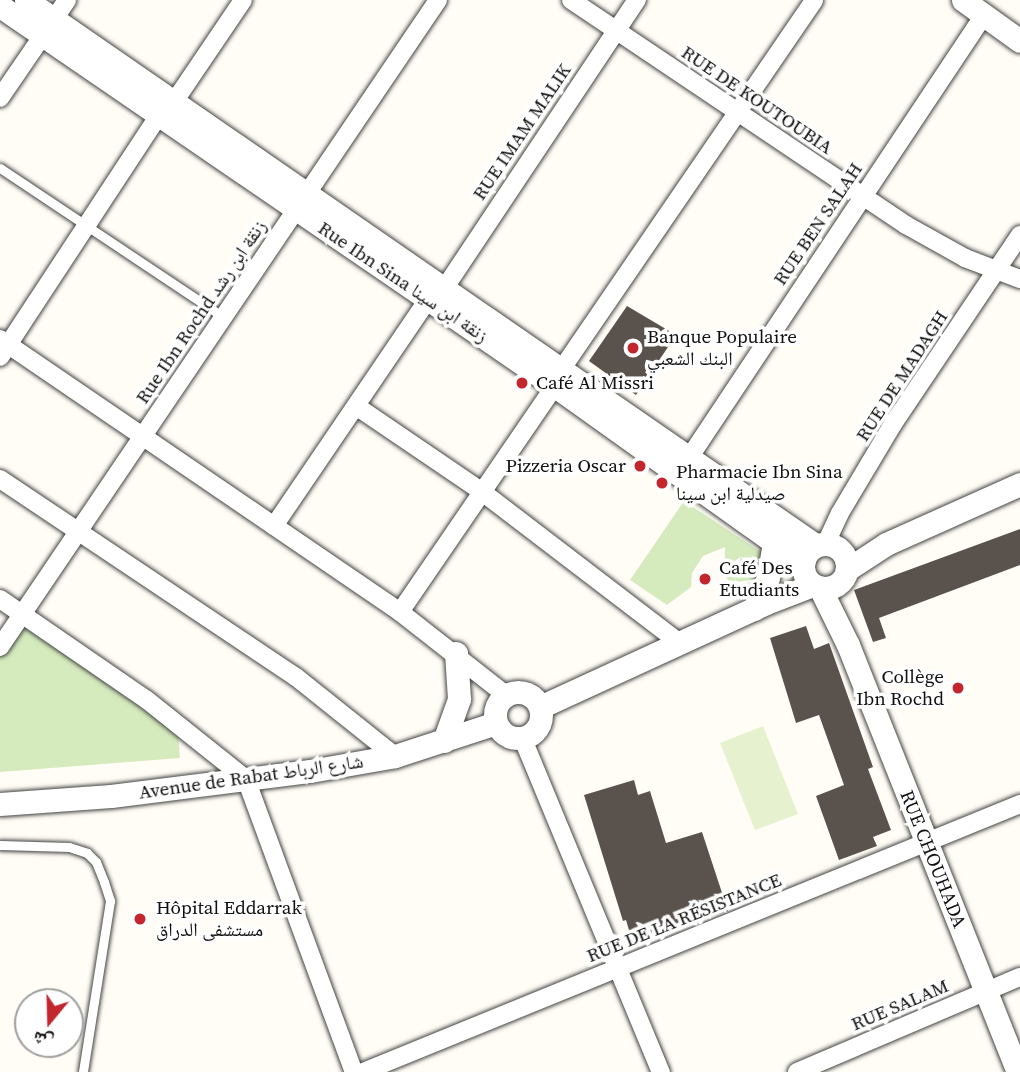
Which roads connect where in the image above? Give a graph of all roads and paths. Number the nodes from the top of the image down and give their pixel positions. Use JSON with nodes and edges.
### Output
{"nodes":[{"id":1,"x":26,"y":0,"type":"edge"},
{"id":2,"x":67,"y":0,"type":"edge"},
{"id":3,"x":243,"y":0,"type":"edge"},
{"id":4,"x":438,"y":0,"type":"edge"},
{"id":5,"x":572,"y":0,"type":"edge"},
{"id":6,"x":637,"y":0,"type":"edge"},
{"id":7,"x":814,"y":0,"type":"edge"},
{"id":8,"x":963,"y":0,"type":"edge"},
{"id":9,"x":0,"y":6,"type":"edge"},
{"id":10,"x":984,"y":15,"type":"junction"},
{"id":11,"x":48,"y":27,"type":"junction"},
{"id":12,"x":617,"y":30,"type":"junction"},
{"id":13,"x":1020,"y":41,"type":"edge"},
{"id":14,"x":0,"y":97,"type":"edge"},
{"id":15,"x":167,"y":108,"type":"junction"},
{"id":16,"x":737,"y":113,"type":"junction"},
{"id":17,"x":0,"y":168,"type":"edge"},
{"id":18,"x":862,"y":196,"type":"junction"},
{"id":19,"x":301,"y":201,"type":"junction"},
{"id":20,"x":86,"y":225,"type":"junction"},
{"id":21,"x":1020,"y":235,"type":"edge"},
{"id":22,"x":997,"y":270,"type":"junction"},
{"id":23,"x":1020,"y":279,"type":"edge"},
{"id":24,"x":436,"y":294,"type":"junction"},
{"id":25,"x":223,"y":317,"type":"junction"},
{"id":26,"x":3,"y":347,"type":"edge"},
{"id":27,"x":558,"y":378,"type":"junction"},
{"id":28,"x":356,"y":406,"type":"junction"},
{"id":29,"x":142,"y":436,"type":"junction"},
{"id":30,"x":690,"y":458,"type":"junction"},
{"id":31,"x":0,"y":479,"type":"edge"},
{"id":32,"x":1020,"y":484,"type":"edge"},
{"id":33,"x":481,"y":491,"type":"junction"},
{"id":34,"x":274,"y":526,"type":"junction"},
{"id":35,"x":77,"y":533,"type":"junction"},
{"id":36,"x":774,"y":542,"type":"junction"},
{"id":37,"x":823,"y":566,"type":"junction"},
{"id":38,"x":0,"y":599,"type":"edge"},
{"id":39,"x":760,"y":606,"type":"junction"},
{"id":40,"x":400,"y":612,"type":"junction"},
{"id":41,"x":22,"y":615,"type":"junction"},
{"id":42,"x":680,"y":643,"type":"junction"},
{"id":43,"x":0,"y":647,"type":"edge"},
{"id":44,"x":456,"y":653,"type":"junction"},
{"id":45,"x":506,"y":695,"type":"junction"},
{"id":46,"x":540,"y":707,"type":"junction"},
{"id":47,"x":496,"y":723,"type":"junction"},
{"id":48,"x":522,"y":737,"type":"junction"},
{"id":49,"x":444,"y":741,"type":"junction"},
{"id":50,"x":395,"y":756,"type":"junction"},
{"id":51,"x":246,"y":779,"type":"junction"},
{"id":52,"x":0,"y":804,"type":"edge"},
{"id":53,"x":1020,"y":804,"type":"edge"},
{"id":54,"x":925,"y":842,"type":"junction"},
{"id":55,"x":0,"y":845,"type":"edge"},
{"id":56,"x":619,"y":967,"type":"junction"},
{"id":57,"x":1020,"y":977,"type":"edge"},
{"id":58,"x":985,"y":990,"type":"junction"},
{"id":59,"x":82,"y":1072,"type":"edge"},
{"id":60,"x":354,"y":1072,"type":"edge"},
{"id":61,"x":363,"y":1072,"type":"edge"},
{"id":62,"x":661,"y":1072,"type":"edge"},
{"id":63,"x":797,"y":1072,"type":"edge"},
{"id":64,"x":1018,"y":1072,"type":"edge"}],
"edges":[{"from":1,"to":11,"type":"street","name":"Rue Ibn Sina زنقة ابن سينا"},
{"from":2,"to":11,"type":"street"},
{"from":3,"to":15,"type":"street"},
{"from":4,"to":19,"type":"street","name":"Rue Ibn Rochd زنقة ابن رشد"},
{"from":5,"to":12,"type":"street","name":"RUE DE KOUTOUBIA"},
{"from":6,"to":12,"type":"street","name":"RUE IMAM MALIK"},
{"from":7,"to":16,"type":"street"},
{"from":8,"to":10,"type":"street"},
{"from":9,"to":11,"type":"street","name":"Rue Ibn Sina زنقة ابن سينا"},
{"from":10,"to":13,"type":"street"},
{"from":10,"to":18,"type":"street","name":"RUE BEN SALAH"},
{"from":11,"to":14,"type":"street"},
{"from":11,"to":15,"type":"street","name":"Rue Ibn Sina زنقة ابن سينا"},
{"from":12,"to":16,"type":"street","name":"RUE DE KOUTOUBIA"},
{"from":12,"to":24,"type":"street","name":"RUE IMAM MALIK"},
{"from":15,"to":19,"type":"street","name":"Rue Ibn Sina زنقة ابن سينا"},
{"from":15,"to":20,"type":"street"},
{"from":16,"to":18,"type":"street","name":"RUE DE KOUTOUBIA"},
{"from":16,"to":27,"type":"street"},
{"from":17,"to":20,"type":"lane"},
{"from":18,"to":22,"type":"street","name":"RUE DE KOUTOUBIA"},
{"from":18,"to":30,"type":"street","name":"RUE BEN SALAH"},
{"from":19,"to":24,"type":"street","name":"Rue Ibn Sina زنقة ابن سينا"},
{"from":19,"to":25,"type":"street","name":"Rue Ibn Rochd زنقة ابن رشد"},
{"from":20,"to":25,"type":"lane"},
{"from":20,"to":26,"type":"street"},
{"from":21,"to":22,"type":"street","name":"RUE DE MADAGH"},
{"from":22,"to":23,"type":"street","name":"RUE DE KOUTOUBIA"},
{"from":22,"to":37,"type":"street","name":"RUE DE MADAGH"},
{"from":24,"to":27,"type":"street","name":"Rue Ibn Sina زنقة ابن سينا"},
{"from":24,"to":28,"type":"street","name":"RUE IMAM MALIK"},
{"from":25,"to":29,"type":"street","name":"Rue Ibn Rochd زنقة ابن رشد"},
{"from":26,"to":29,"type":"street"},
{"from":27,"to":30,"type":"street","name":"Rue Ibn Sina زنقة ابن سينا"},
{"from":27,"to":33,"type":"street"},
{"from":27,"to":36,"type":"street","name":"Rue Ibn Sina زنقة ابن سينا"},
{"from":28,"to":33,"type":"street"},
{"from":28,"to":34,"type":"street","name":"RUE IMAM MALIK"},
{"from":29,"to":34,"type":"street"},
{"from":29,"to":35,"type":"street","name":"Rue Ibn Rochd زنقة ابن رشد"},
{"from":30,"to":37,"type":"street","name":"Rue Ibn Sina زنقة ابن سينا"},
{"from":31,"to":35,"type":"street"},
{"from":32,"to":37,"type":"street"},
{"from":33,"to":40,"type":"street"},
{"from":33,"to":42,"type":"street"},
{"from":34,"to":40,"type":"street"},
{"from":35,"to":41,"type":"street","name":"Rue Ibn Rochd زنقة ابن رشد"},
{"from":35,"to":50,"type":"street"},
{"from":36,"to":37,"type":"street","name":"Rue Ibn Sina زنقة ابن سينا"},
{"from":36,"to":39,"type":"street"},
{"from":37,"to":39,"type":"street"},
{"from":37,"to":54,"type":"street","name":"RUE CHOUHADA"},
{"from":38,"to":41,"type":"street"},
{"from":39,"to":42,"type":"street"},
{"from":40,"to":44,"type":"street"},
{"from":41,"to":43,"type":"street","name":"Rue Ibn Rochd زنقة ابن رشد"},
{"from":41,"to":51,"type":"street"},
{"from":42,"to":46,"type":"street"},
{"from":44,"to":45,"type":"street"},
{"from":44,"to":49,"type":"street"},
{"from":45,"to":46,"type":"street"},
{"from":45,"to":47,"type":"street"},
{"from":46,"to":48,"type":"street"},
{"from":47,"to":48,"type":"street"},
{"from":47,"to":49,"type":"street","name":"Avenue de Rabat شارع الرباط"},
{"from":48,"to":56,"type":"street"},
{"from":49,"to":50,"type":"street","name":"Avenue de Rabat شارع الرباط"},
{"from":50,"to":51,"type":"street","name":"Avenue de Rabat شارع الرباط"},
{"from":51,"to":52,"type":"street","name":"Avenue de Rabat شارع الرباط"},
{"from":51,"to":60,"type":"street"},
{"from":53,"to":54,"type":"street","name":"RUE DE LA RÉSISTANCE"},
{"from":54,"to":56,"type":"street","name":"RUE DE LA RÉSISTANCE"},
{"from":54,"to":58,"type":"street","name":"RUE CHOUHADA"},
{"from":55,"to":59,"type":"lane"},
{"from":56,"to":61,"type":"street","name":"RUE DE LA RÉSISTANCE"},
{"from":56,"to":62,"type":"street"},
{"from":57,"to":58,"type":"street","name":"RUE SALAM"},
{"from":58,"to":63,"type":"street","name":"RUE SALAM"},
{"from":58,"to":64,"type":"street","name":"RUE CHOUHADA"}]}
